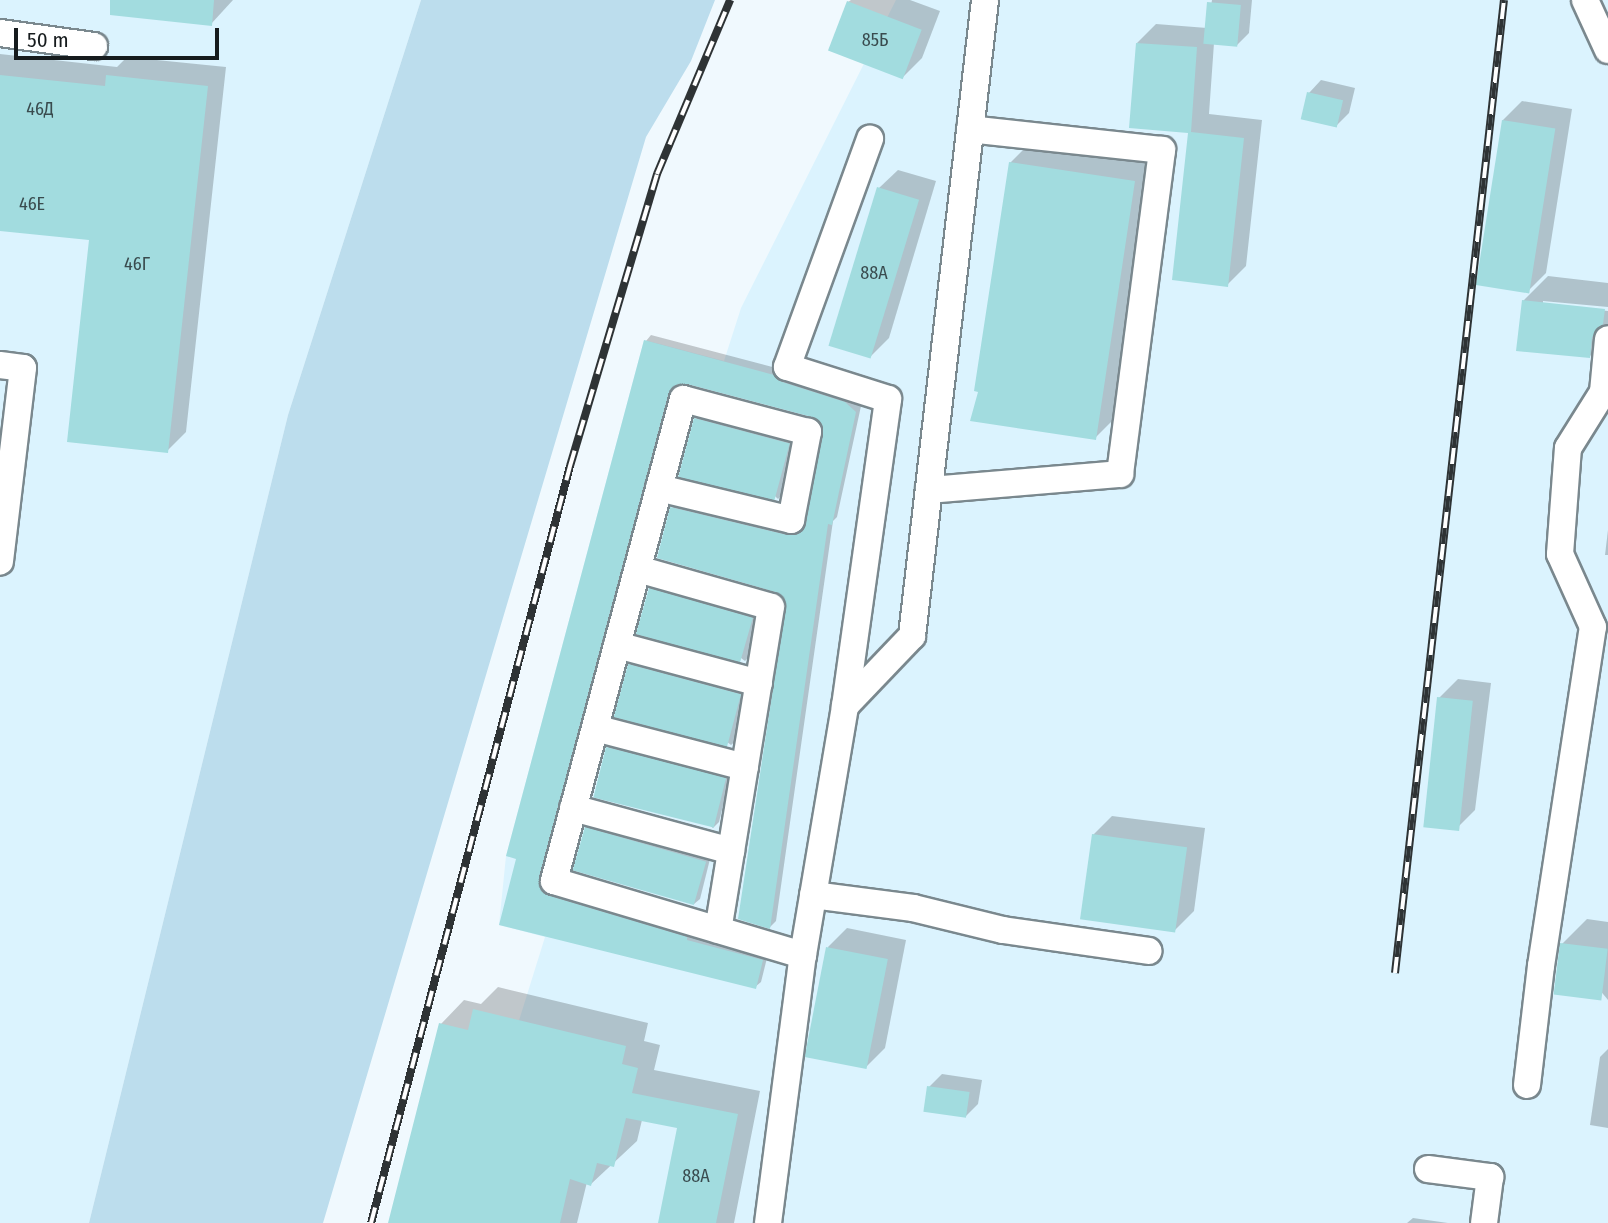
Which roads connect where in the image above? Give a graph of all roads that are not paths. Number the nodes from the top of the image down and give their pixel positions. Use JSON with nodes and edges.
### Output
{"nodes":[{"id":1,"x":985,"y":0,"type":"edge"},
{"id":2,"x":1585,"y":0,"type":"edge"},
{"id":3,"x":0,"y":33,"type":"edge"},
{"id":4,"x":94,"y":46,"type":"dead end"},
{"id":5,"x":1608,"y":50,"type":"edge"},
{"id":6,"x":970,"y":128,"type":"junction"},
{"id":7,"x":870,"y":139,"type":"dead end"},
{"id":8,"x":1608,"y":339,"type":"edge"},
{"id":9,"x":0,"y":365,"type":"edge"},
{"id":10,"x":659,"y":488,"type":"junction"},
{"id":11,"x":929,"y":490,"type":"junction"},
{"id":12,"x":0,"y":562,"type":"edge"},
{"id":13,"x":638,"y":569,"type":"junction"},
{"id":14,"x":617,"y":645,"type":"junction"},
{"id":15,"x":759,"y":683,"type":"junction"},
{"id":16,"x":845,"y":706,"type":"junction"},
{"id":17,"x":595,"y":729,"type":"junction"},
{"id":18,"x":745,"y":767,"type":"junction"},
{"id":19,"x":573,"y":808,"type":"junction"},
{"id":20,"x":731,"y":851,"type":"junction"},
{"id":21,"x":813,"y":895,"type":"junction"},
{"id":22,"x":718,"y":930,"type":"junction"},
{"id":23,"x":1148,"y":951,"type":"dead end"},
{"id":24,"x":803,"y":956,"type":"junction"},
{"id":25,"x":1527,"y":1085,"type":"dead end"},
{"id":26,"x":1428,"y":1169,"type":"dead end"},
{"id":27,"x":768,"y":1223,"type":"edge"},
{"id":28,"x":1484,"y":1223,"type":"edge"}],
"edges":[{"from":1,"to":6,"type":"street"},
{"from":2,"to":5,"type":"street"},
{"from":3,"to":4,"type":"street"},
{"from":6,"to":11,"type":"street"},
{"from":6,"to":11,"type":"street"},
{"from":7,"to":16,"type":"street"},
{"from":8,"to":25,"type":"street"},
{"from":9,"to":12,"type":"street"},
{"from":10,"to":10,"type":"street"},
{"from":10,"to":13,"type":"street"},
{"from":11,"to":16,"type":"street"},
{"from":13,"to":14,"type":"street"},
{"from":13,"to":15,"type":"street"},
{"from":14,"to":15,"type":"street"},
{"from":14,"to":17,"type":"street"},
{"from":15,"to":18,"type":"street"},
{"from":16,"to":21,"type":"street"},
{"from":17,"to":18,"type":"street"},
{"from":17,"to":19,"type":"street"},
{"from":18,"to":20,"type":"street"},
{"from":19,"to":20,"type":"street"},
{"from":19,"to":22,"type":"street"},
{"from":20,"to":22,"type":"street"},
{"from":21,"to":23,"type":"street"},
{"from":21,"to":24,"type":"street"},
{"from":22,"to":24,"type":"street"},
{"from":24,"to":27,"type":"street"},
{"from":26,"to":28,"type":"street"}]}
